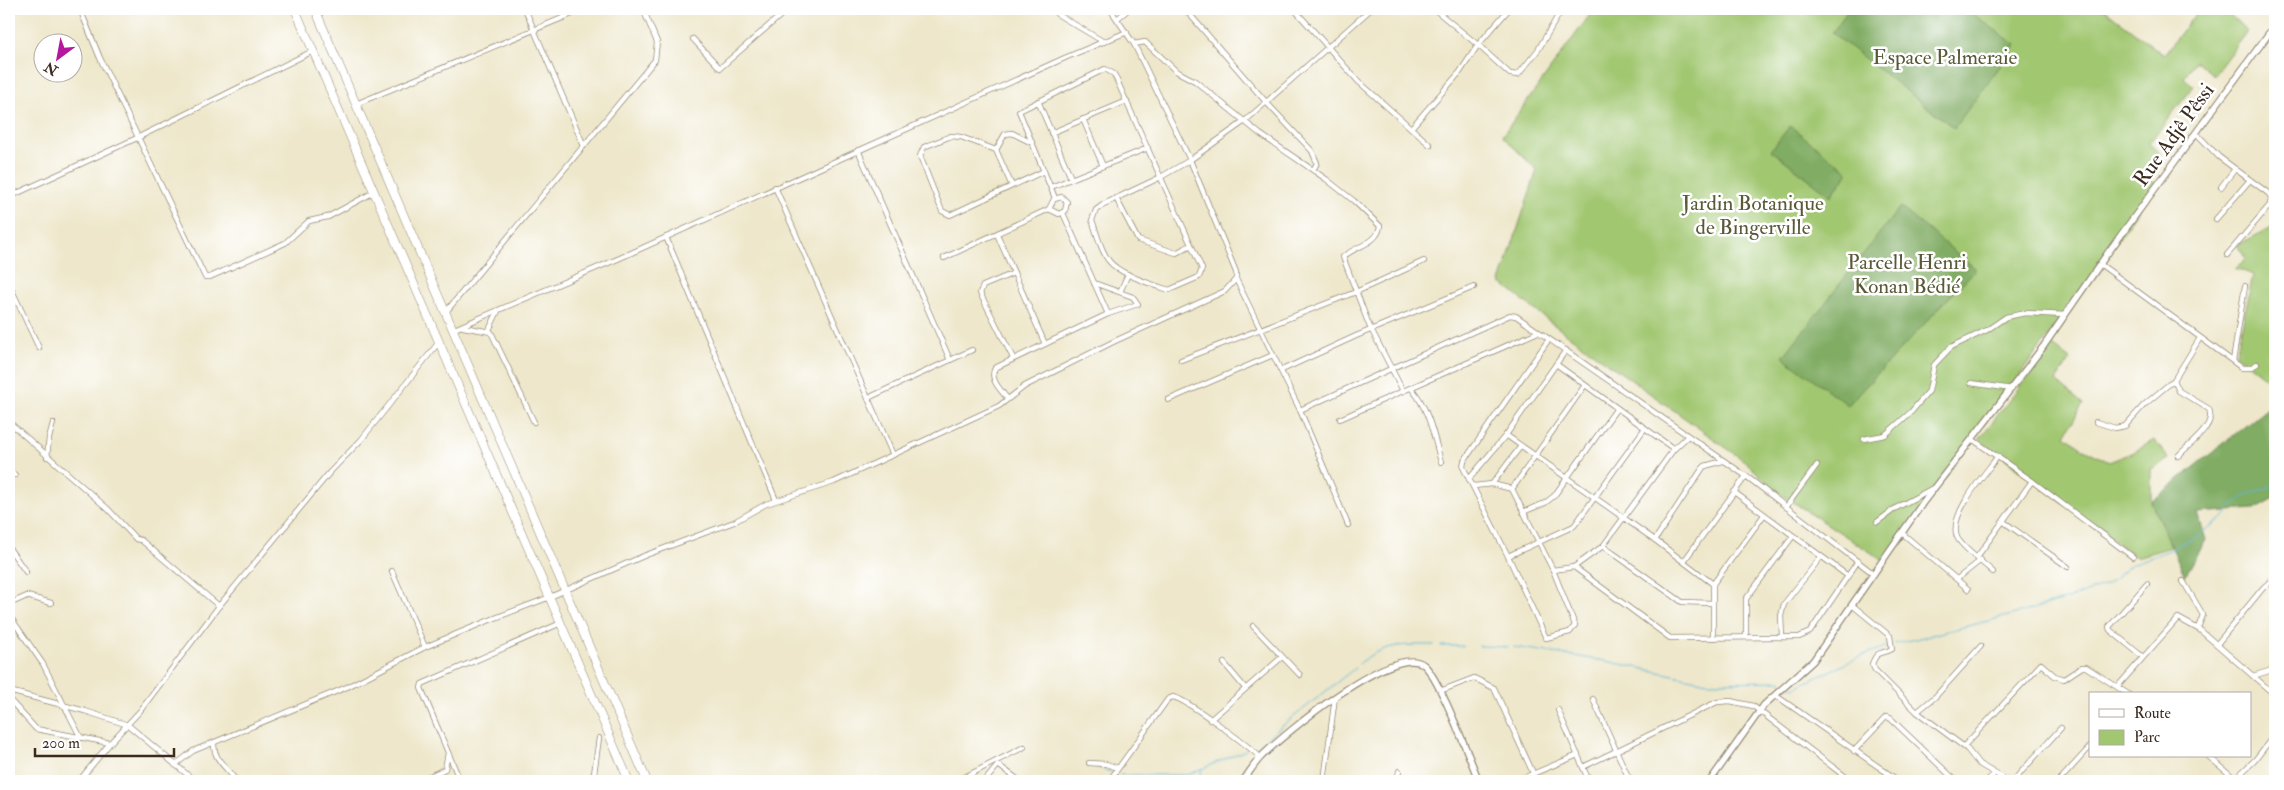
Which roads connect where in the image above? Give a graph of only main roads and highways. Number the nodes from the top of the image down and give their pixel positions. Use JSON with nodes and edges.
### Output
{"nodes":[{"id":1,"x":295,"y":9,"type":"edge"},
{"id":2,"x":315,"y":9,"type":"edge"},
{"id":3,"x":629,"y":781,"type":"edge"},
{"id":4,"x":647,"y":781,"type":"edge"}],
"edges":[{"from":1,"to":3,"type":"highway"},
{"from":2,"to":4,"type":"highway"}]}
